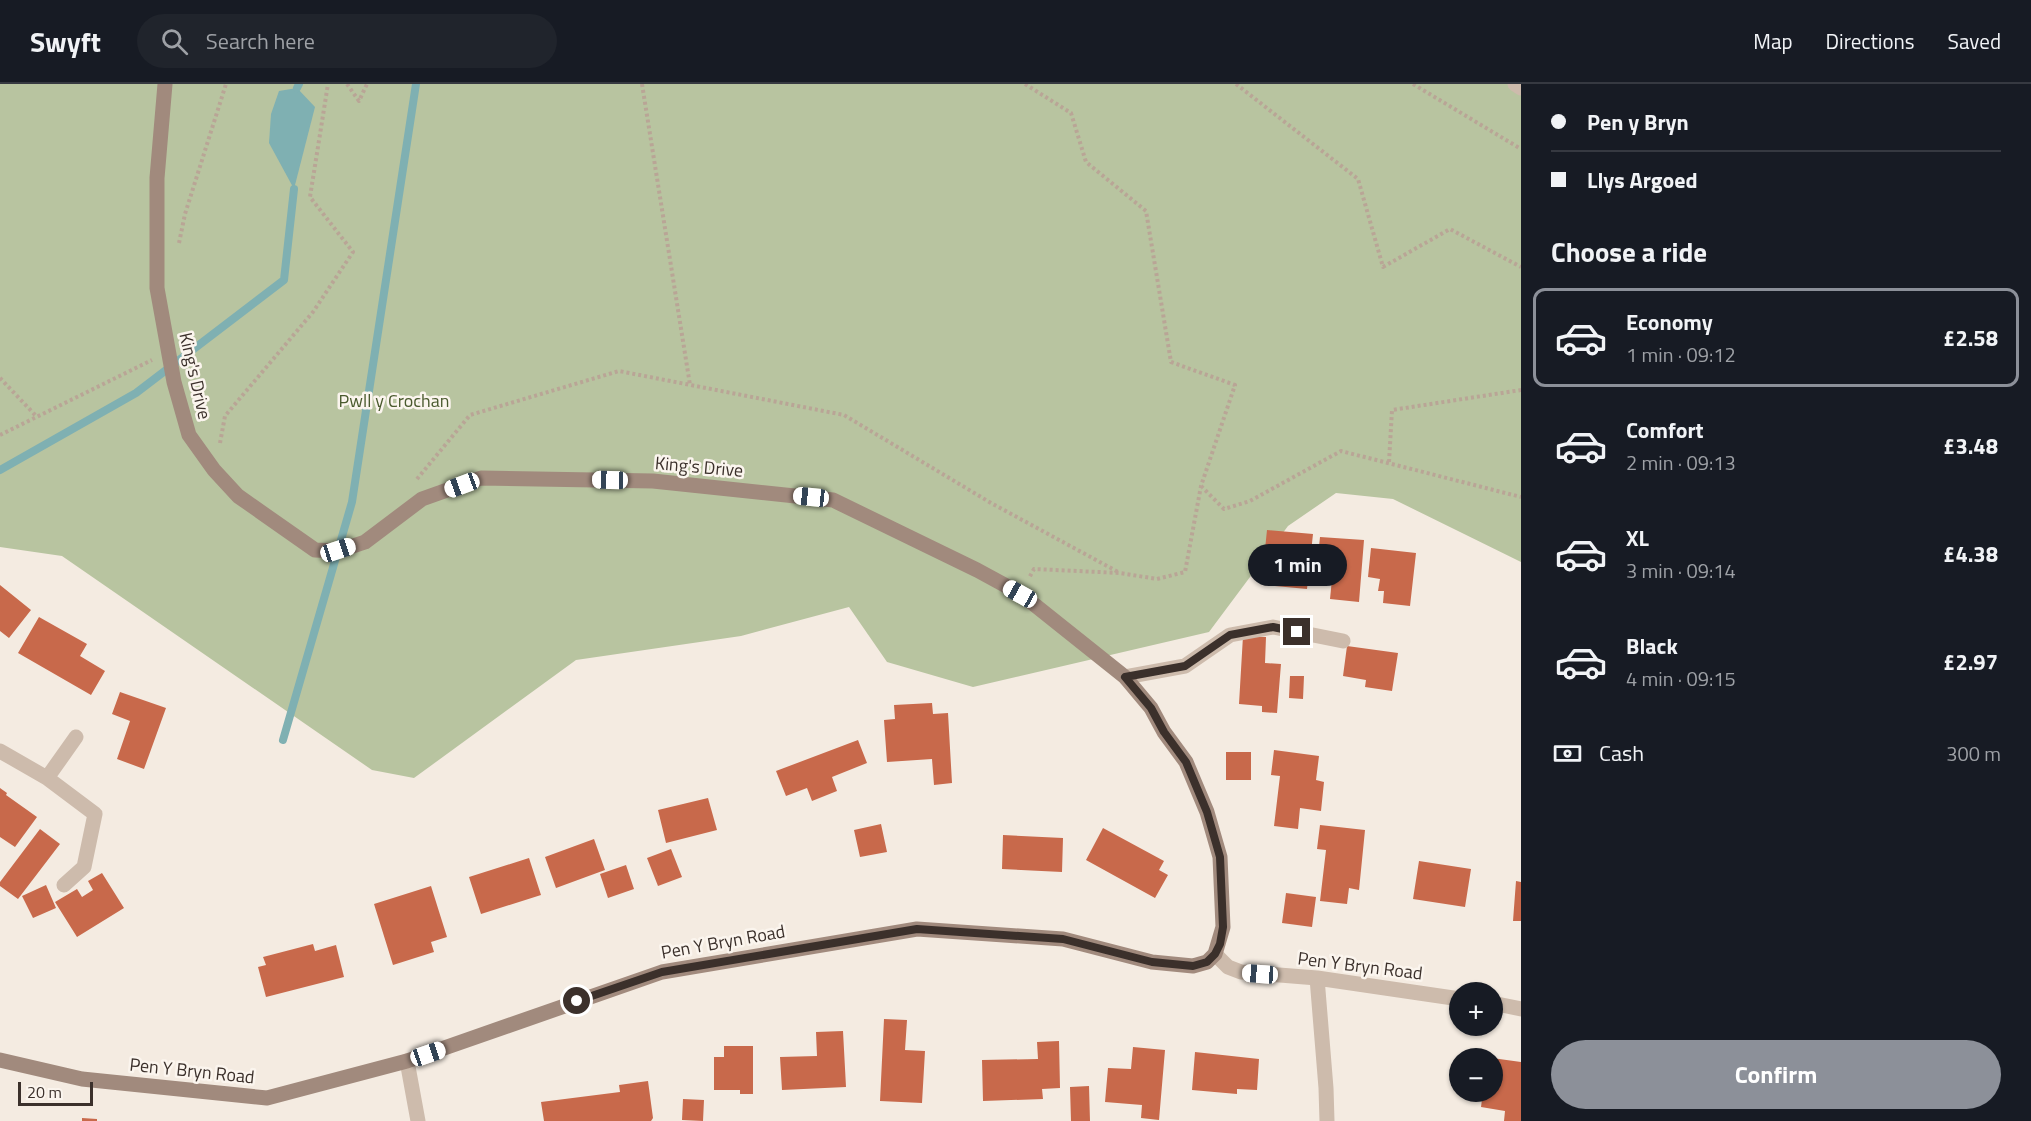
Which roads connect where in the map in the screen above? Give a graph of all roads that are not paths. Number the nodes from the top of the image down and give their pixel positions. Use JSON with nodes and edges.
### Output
{"nodes":[{"id":1,"x":165,"y":84,"type":"edge"},
{"id":2,"x":1515,"y":84,"type":"edge"},
{"id":3,"x":1521,"y":88,"type":"edge"},
{"id":4,"x":1343,"y":641,"type":"dead end"},
{"id":5,"x":1125,"y":677,"type":"junction"},
{"id":6,"x":76,"y":737,"type":"dead end"},
{"id":7,"x":0,"y":752,"type":"edge"},
{"id":8,"x":47,"y":778,"type":"junction"},
{"id":9,"x":64,"y":885,"type":"dead end"},
{"id":10,"x":1215,"y":954,"type":"junction"},
{"id":11,"x":1317,"y":978,"type":"junction"},
{"id":12,"x":1449,"y":997,"type":"edge"},
{"id":13,"x":1503,"y":1006,"type":"edge"},
{"id":14,"x":1521,"y":1009,"type":"edge"},
{"id":15,"x":0,"y":1060,"type":"edge"},
{"id":16,"x":407,"y":1061,"type":"junction"},
{"id":17,"x":418,"y":1121,"type":"edge"},
{"id":18,"x":1327,"y":1121,"type":"edge"}],
"edges":[{"from":1,"to":5,"type":"main road","name":"King's Drive"},
{"from":2,"to":3,"type":"street"},
{"from":4,"to":5,"type":"street"},
{"from":5,"to":10,"type":"main road","name":"King's Drive"},
{"from":6,"to":8,"type":"street"},
{"from":7,"to":8,"type":"street"},
{"from":8,"to":9,"type":"street"},
{"from":10,"to":11,"type":"street","name":"Pen Y Bryn Road"},
{"from":10,"to":16,"type":"main road","name":"Pen Y Bryn Road"},
{"from":11,"to":12,"type":"street","name":"Pen Y Bryn Road"},
{"from":11,"to":18,"type":"street"},
{"from":13,"to":14,"type":"street"},
{"from":15,"to":16,"type":"main road","name":"Pen Y Bryn Road"},
{"from":16,"to":17,"type":"street"}]}
